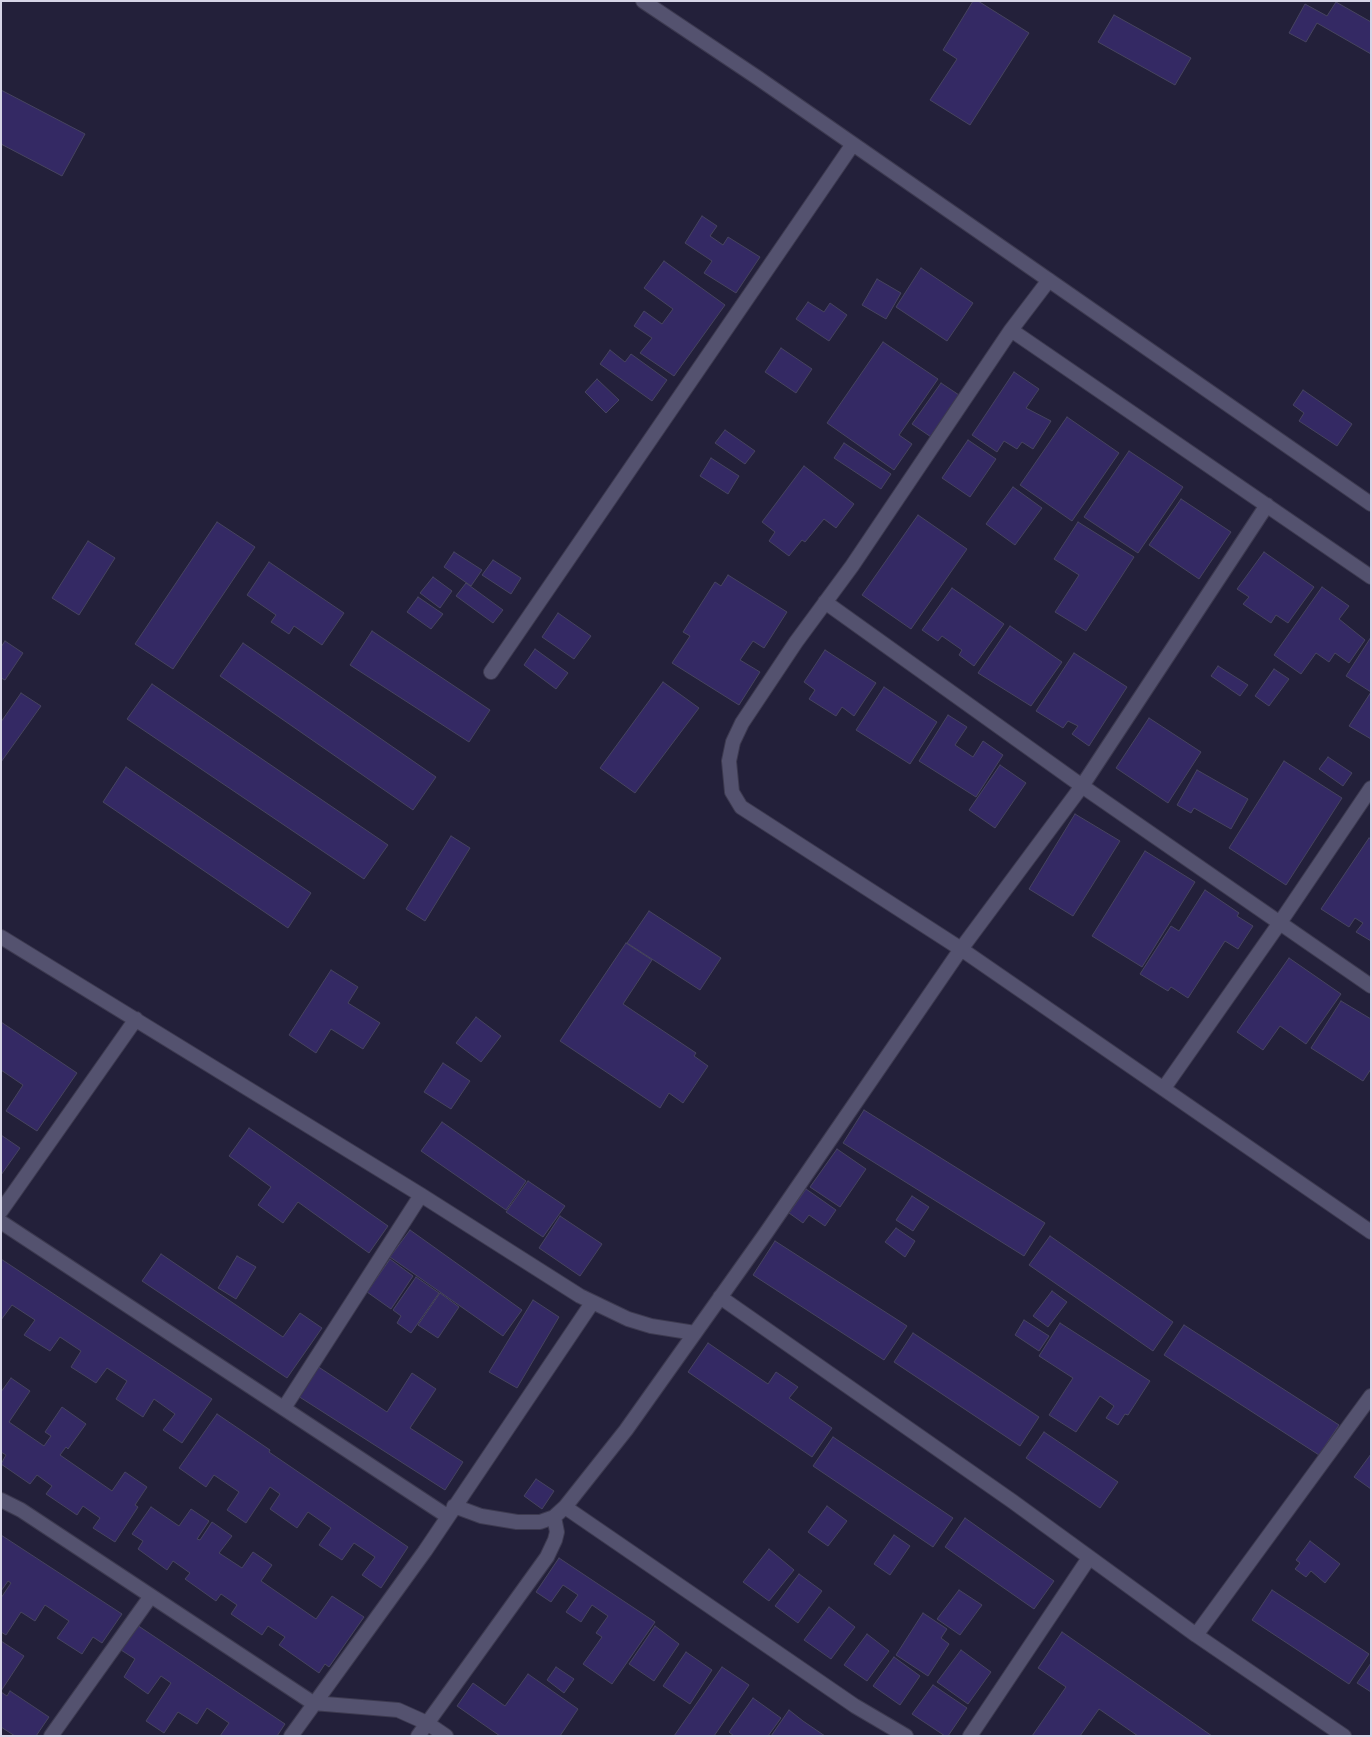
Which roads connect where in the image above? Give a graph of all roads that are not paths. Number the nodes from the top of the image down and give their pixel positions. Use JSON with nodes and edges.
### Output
{"nodes":[{"id":1,"x":643,"y":1,"type":"edge"},
{"id":2,"x":853,"y":144,"type":"junction"},
{"id":3,"x":1049,"y":280,"type":"junction"},
{"id":4,"x":1011,"y":330,"type":"junction"},
{"id":5,"x":1371,"y":504,"type":"edge"},
{"id":6,"x":1266,"y":505,"type":"junction"},
{"id":7,"x":1371,"y":576,"type":"edge"},
{"id":8,"x":825,"y":602,"type":"junction"},
{"id":9,"x":491,"y":672,"type":"dead end"},
{"id":10,"x":1082,"y":786,"type":"junction"},
{"id":11,"x":1371,"y":788,"type":"edge"},
{"id":12,"x":1279,"y":924,"type":"junction"},
{"id":13,"x":1,"y":937,"type":"edge"},
{"id":14,"x":961,"y":949,"type":"junction"},
{"id":15,"x":1371,"y":986,"type":"edge"},
{"id":16,"x":136,"y":1020,"type":"junction"},
{"id":17,"x":1164,"y":1088,"type":"junction"},
{"id":18,"x":421,"y":1195,"type":"junction"},
{"id":19,"x":1,"y":1211,"type":"edge"},
{"id":20,"x":1,"y":1222,"type":"edge"},
{"id":21,"x":1371,"y":1232,"type":"edge"},
{"id":22,"x":720,"y":1297,"type":"junction"},
{"id":23,"x":592,"y":1302,"type":"junction"},
{"id":24,"x":694,"y":1333,"type":"junction"},
{"id":25,"x":1371,"y":1396,"type":"edge"},
{"id":26,"x":284,"y":1408,"type":"junction"},
{"id":27,"x":1,"y":1500,"type":"edge"},
{"id":28,"x":565,"y":1507,"type":"junction"},
{"id":29,"x":451,"y":1511,"type":"junction"},
{"id":30,"x":554,"y":1517,"type":"junction"},
{"id":31,"x":1089,"y":1558,"type":"junction"},
{"id":32,"x":151,"y":1596,"type":"junction"},
{"id":33,"x":1196,"y":1635,"type":"junction"},
{"id":34,"x":313,"y":1703,"type":"junction"},
{"id":35,"x":427,"y":1722,"type":"junction"},
{"id":36,"x":51,"y":1736,"type":"edge"},
{"id":37,"x":291,"y":1736,"type":"edge"},
{"id":38,"x":418,"y":1736,"type":"edge"},
{"id":39,"x":446,"y":1736,"type":"edge"},
{"id":40,"x":906,"y":1736,"type":"edge"},
{"id":41,"x":970,"y":1736,"type":"edge"},
{"id":42,"x":1344,"y":1736,"type":"edge"}],
"edges":[{"from":1,"to":2,"type":"street"},
{"from":2,"to":3,"type":"street"},
{"from":2,"to":9,"type":"street"},
{"from":3,"to":4,"type":"street"},
{"from":3,"to":5,"type":"street"},
{"from":4,"to":6,"type":"street"},
{"from":4,"to":8,"type":"street"},
{"from":6,"to":7,"type":"street"},
{"from":6,"to":10,"type":"street"},
{"from":8,"to":10,"type":"street"},
{"from":8,"to":14,"type":"street"},
{"from":10,"to":12,"type":"street"},
{"from":10,"to":14,"type":"street"},
{"from":11,"to":12,"type":"street"},
{"from":12,"to":15,"type":"street"},
{"from":12,"to":17,"type":"street"},
{"from":13,"to":16,"type":"street"},
{"from":14,"to":17,"type":"street"},
{"from":14,"to":22,"type":"street"},
{"from":16,"to":18,"type":"street"},
{"from":16,"to":19,"type":"street"},
{"from":17,"to":21,"type":"street"},
{"from":18,"to":23,"type":"street"},
{"from":18,"to":26,"type":"street"},
{"from":20,"to":26,"type":"street"},
{"from":22,"to":24,"type":"street"},
{"from":22,"to":31,"type":"street"},
{"from":23,"to":24,"type":"street"},
{"from":23,"to":29,"type":"street"},
{"from":24,"to":28,"type":"street"},
{"from":25,"to":33,"type":"street"},
{"from":26,"to":29,"type":"street"},
{"from":27,"to":32,"type":"street"},
{"from":28,"to":30,"type":"street"},
{"from":28,"to":40,"type":"street"},
{"from":29,"to":30,"type":"street"},
{"from":29,"to":34,"type":"street"},
{"from":30,"to":35,"type":"street"},
{"from":31,"to":33,"type":"street"},
{"from":31,"to":41,"type":"street"},
{"from":32,"to":34,"type":"street"},
{"from":32,"to":36,"type":"street"},
{"from":33,"to":42,"type":"street"},
{"from":34,"to":35,"type":"street"},
{"from":34,"to":37,"type":"street"},
{"from":35,"to":38,"type":"street"},
{"from":35,"to":39,"type":"street"}]}
